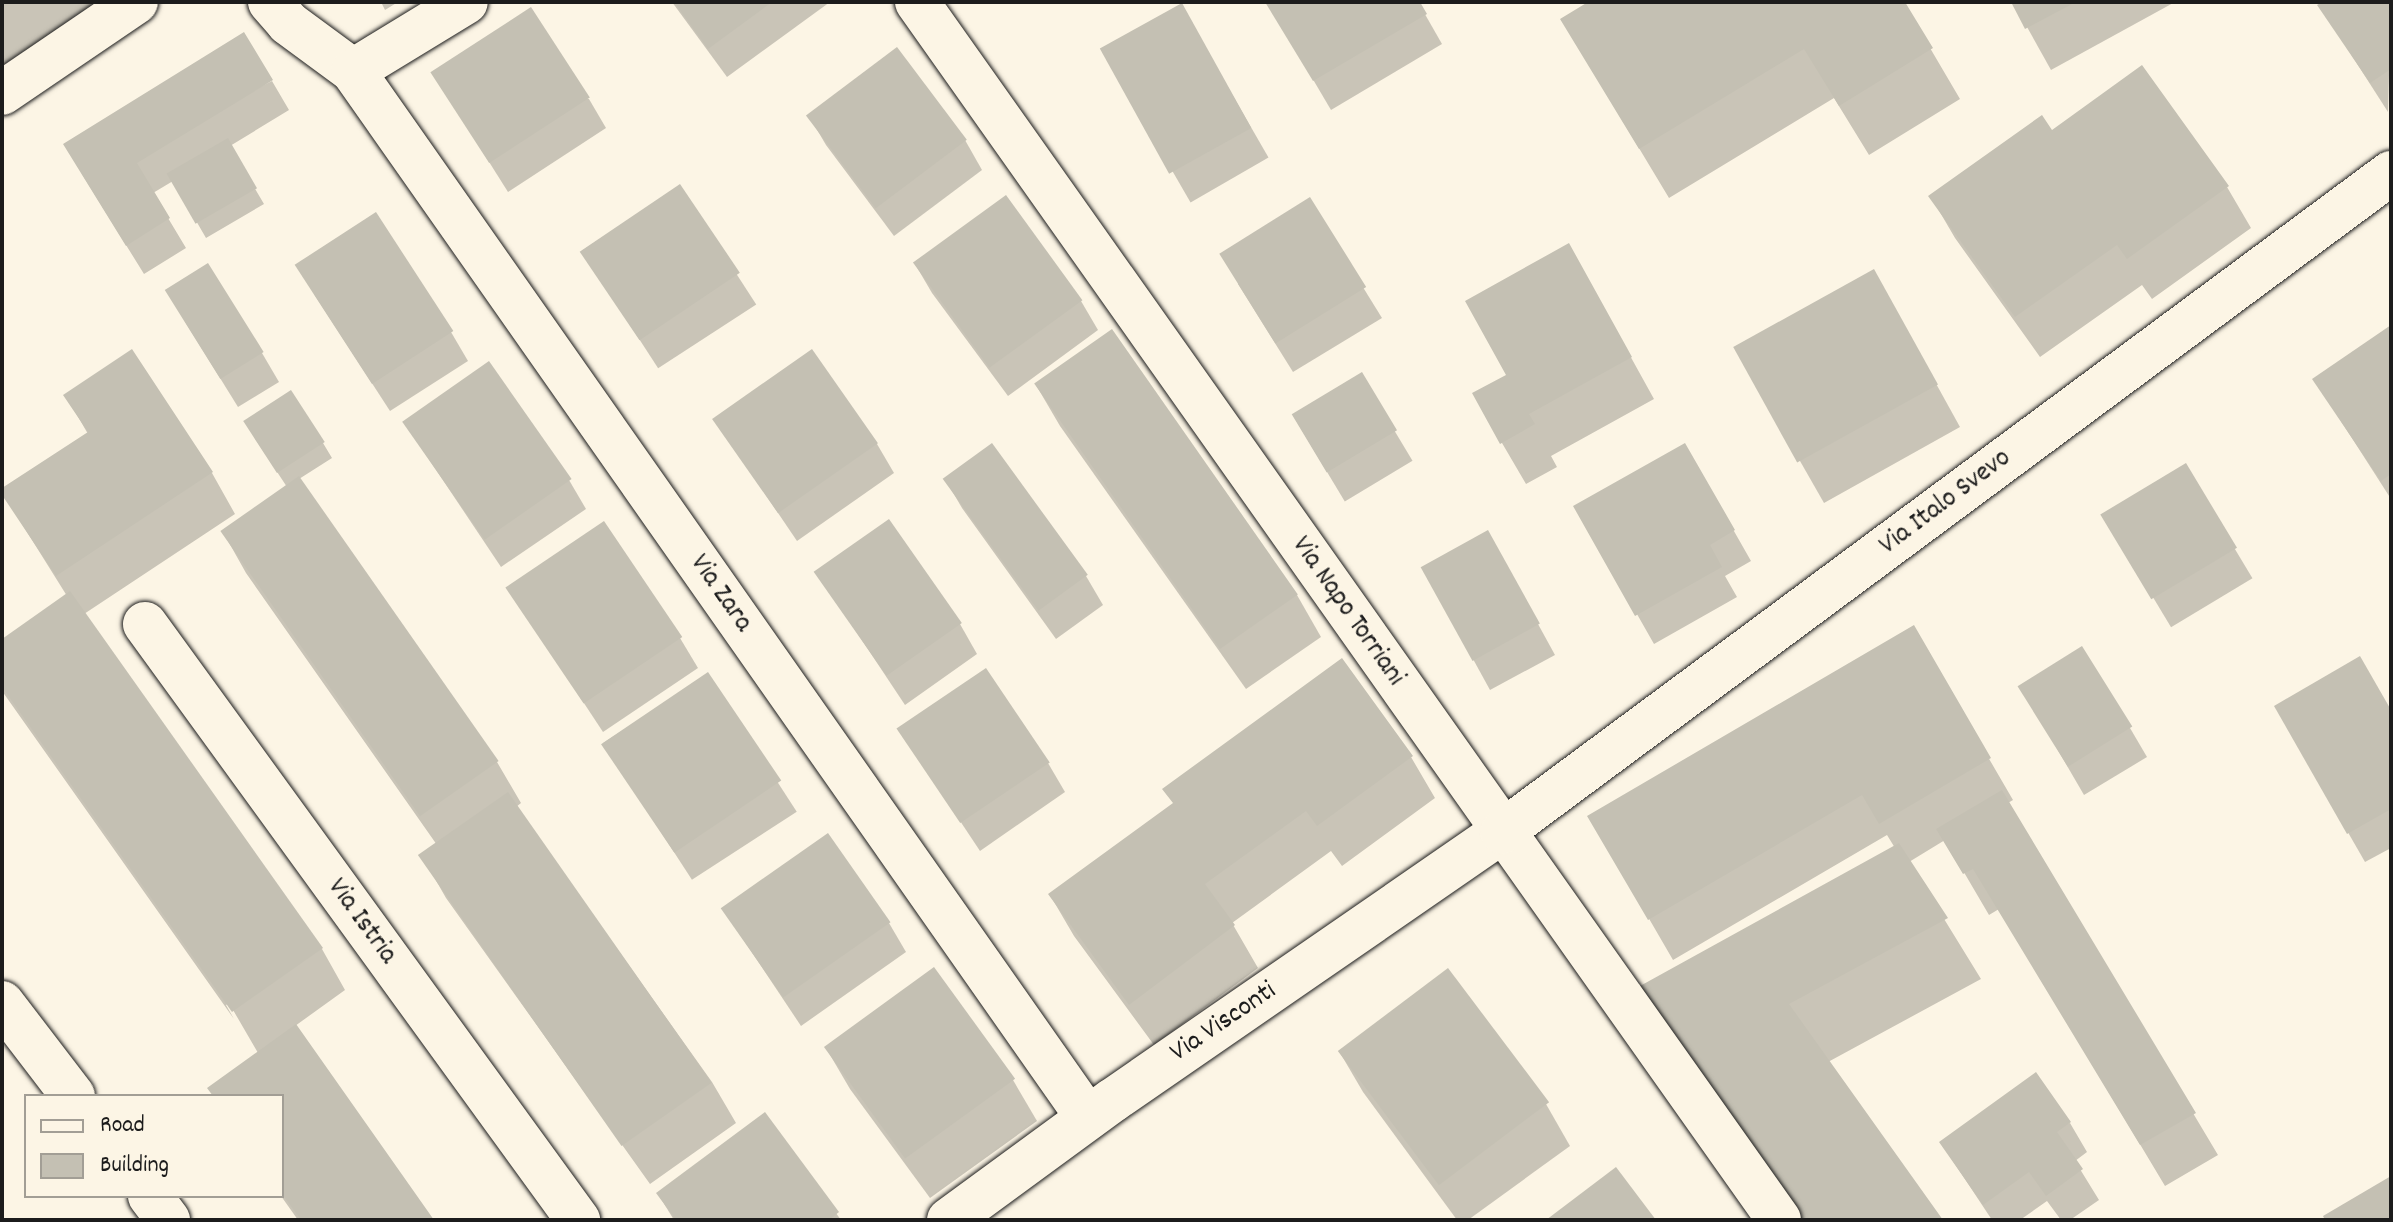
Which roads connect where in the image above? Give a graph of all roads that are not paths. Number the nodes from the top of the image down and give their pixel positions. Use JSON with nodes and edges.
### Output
{"nodes":[{"id":1,"x":136,"y":2,"type":"edge"},
{"id":2,"x":270,"y":2,"type":"edge"},
{"id":3,"x":466,"y":2,"type":"edge"},
{"id":4,"x":917,"y":2,"type":"edge"},
{"id":5,"x":353,"y":71,"type":"junction"},
{"id":6,"x":2,"y":93,"type":"edge"},
{"id":7,"x":2391,"y":173,"type":"edge"},
{"id":8,"x":145,"y":624,"type":"dead end"},
{"id":9,"x":1502,"y":832,"type":"junction"},
{"id":10,"x":2,"y":1003,"type":"edge"},
{"id":11,"x":71,"y":1094,"type":"edge"},
{"id":12,"x":1088,"y":1118,"type":"junction"},
{"id":13,"x":152,"y":1198,"type":"edge"},
{"id":14,"x":168,"y":1220,"type":"edge"},
{"id":15,"x":578,"y":1220,"type":"edge"},
{"id":16,"x":949,"y":1220,"type":"edge"},
{"id":17,"x":1779,"y":1220,"type":"edge"}],
"edges":[{"from":1,"to":6,"type":"street"},
{"from":2,"to":5,"type":"street","name":"Via Zara"},
{"from":3,"to":5,"type":"street"},
{"from":4,"to":9,"type":"street","name":"Via Napo Torriani"},
{"from":5,"to":12,"type":"street","name":"Via Zara"},
{"from":7,"to":9,"type":"street","name":"Via Italo Svevo"},
{"from":8,"to":15,"type":"street","name":"Via Istria"},
{"from":9,"to":12,"type":"street","name":"Via Visconti"},
{"from":9,"to":17,"type":"street","name":"Via Napo Torriani"},
{"from":10,"to":11,"type":"street"},
{"from":12,"to":16,"type":"street","name":"Via Visconti"},
{"from":13,"to":14,"type":"street"}]}
